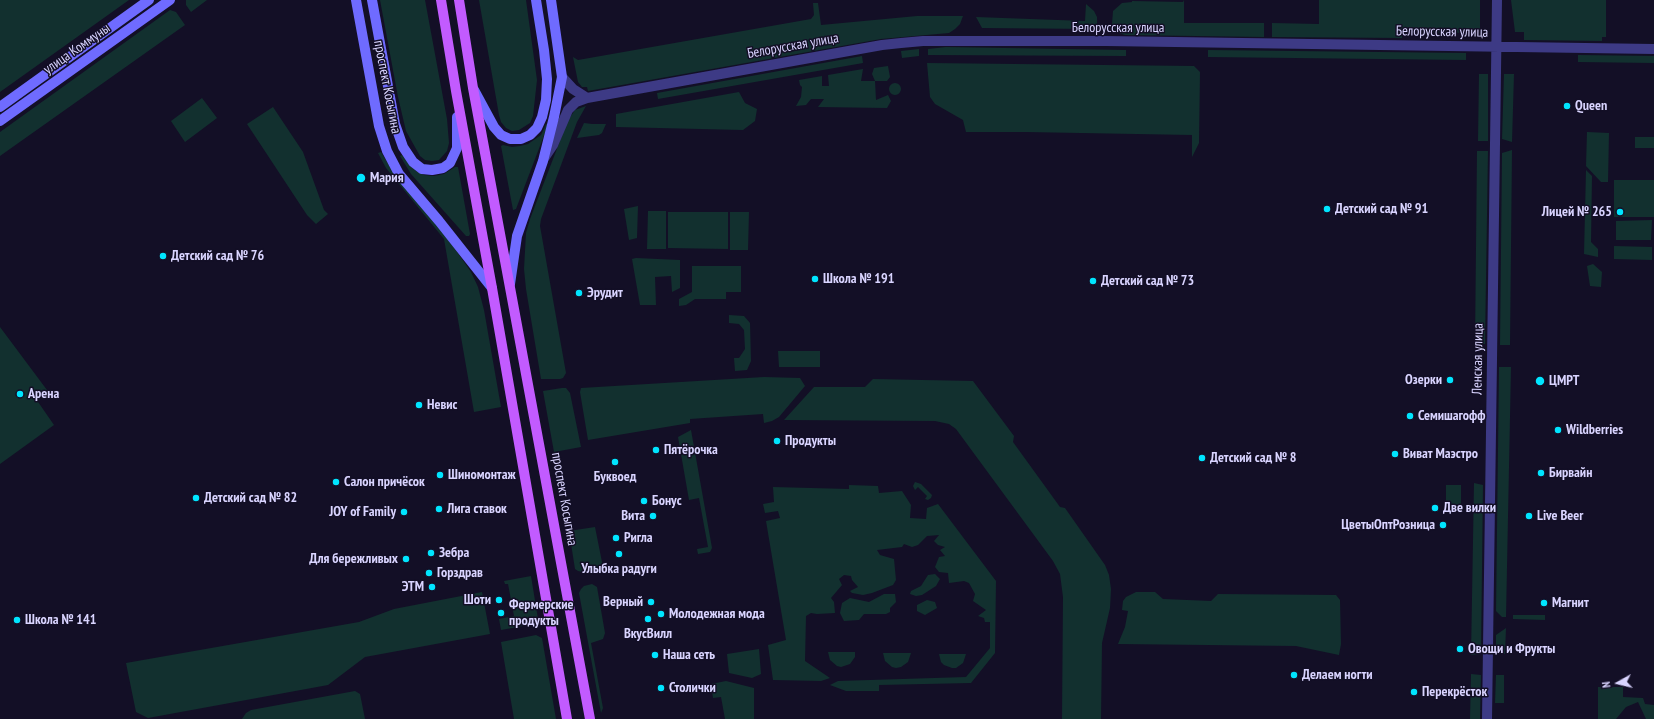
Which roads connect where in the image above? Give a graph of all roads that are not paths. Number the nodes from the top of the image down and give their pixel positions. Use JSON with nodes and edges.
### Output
{"nodes":[{"id":1,"x":149,"y":0,"type":"edge"},
{"id":2,"x":170,"y":0,"type":"edge"},
{"id":3,"x":356,"y":0,"type":"edge"},
{"id":4,"x":372,"y":0,"type":"edge"},
{"id":5,"x":441,"y":0,"type":"edge"},
{"id":6,"x":459,"y":0,"type":"edge"},
{"id":7,"x":536,"y":0,"type":"edge"},
{"id":8,"x":551,"y":0,"type":"edge"},
{"id":9,"x":1497,"y":0,"type":"edge"},
{"id":10,"x":1496,"y":47,"type":"junction"},
{"id":11,"x":1654,"y":49,"type":"edge"},
{"id":12,"x":562,"y":77,"type":"junction"},
{"id":13,"x":473,"y":88,"type":"junction"},
{"id":14,"x":456,"y":91,"type":"junction"},
{"id":15,"x":587,"y":98,"type":"junction"},
{"id":16,"x":0,"y":106,"type":"edge"},
{"id":17,"x":0,"y":121,"type":"edge"},
{"id":18,"x":543,"y":160,"type":"junction"},
{"id":19,"x":510,"y":284,"type":"junction"},
{"id":20,"x":492,"y":288,"type":"junction"},
{"id":21,"x":567,"y":719,"type":"edge"},
{"id":22,"x":590,"y":719,"type":"edge"},
{"id":23,"x":1487,"y":719,"type":"edge"}],
"edges":[{"from":1,"to":16,"type":"main road","name":"улица Коммуны"},
{"from":2,"to":17,"type":"main road","name":"улица Коммуны"},
{"from":3,"to":20,"type":"main road","name":"проспект Косыгина"},
{"from":4,"to":14,"type":"main road","name":"проспект Косыгина"},
{"from":5,"to":14,"type":"main road","name":"проспект Косыгина"},
{"from":6,"to":13,"type":"main road","name":"проспект Косыгина"},
{"from":7,"to":13,"type":"main road","name":"проспект Косыгина"},
{"from":8,"to":12,"type":"main road","name":"проспект Косыгина"},
{"from":9,"to":10,"type":"street","name":"Ленская улица"},
{"from":10,"to":11,"type":"street","name":"Белорусская улица"},
{"from":10,"to":15,"type":"street","name":"Белорусская улица"},
{"from":10,"to":23,"type":"street","name":"Ленская улица"},
{"from":12,"to":15,"type":"street"},
{"from":12,"to":18,"type":"main road","name":"проспект Косыгина"},
{"from":13,"to":19,"type":"main road","name":"проспект Косыгина"},
{"from":14,"to":20,"type":"main road","name":"проспект Косыгина"},
{"from":15,"to":18,"type":"street","name":"Белорусская улица"},
{"from":18,"to":19,"type":"main road","name":"проспект Косыгина"},
{"from":19,"to":22,"type":"main road","name":"проспект Косыгина"},
{"from":20,"to":21,"type":"main road","name":"проспект Косыгина"}]}
